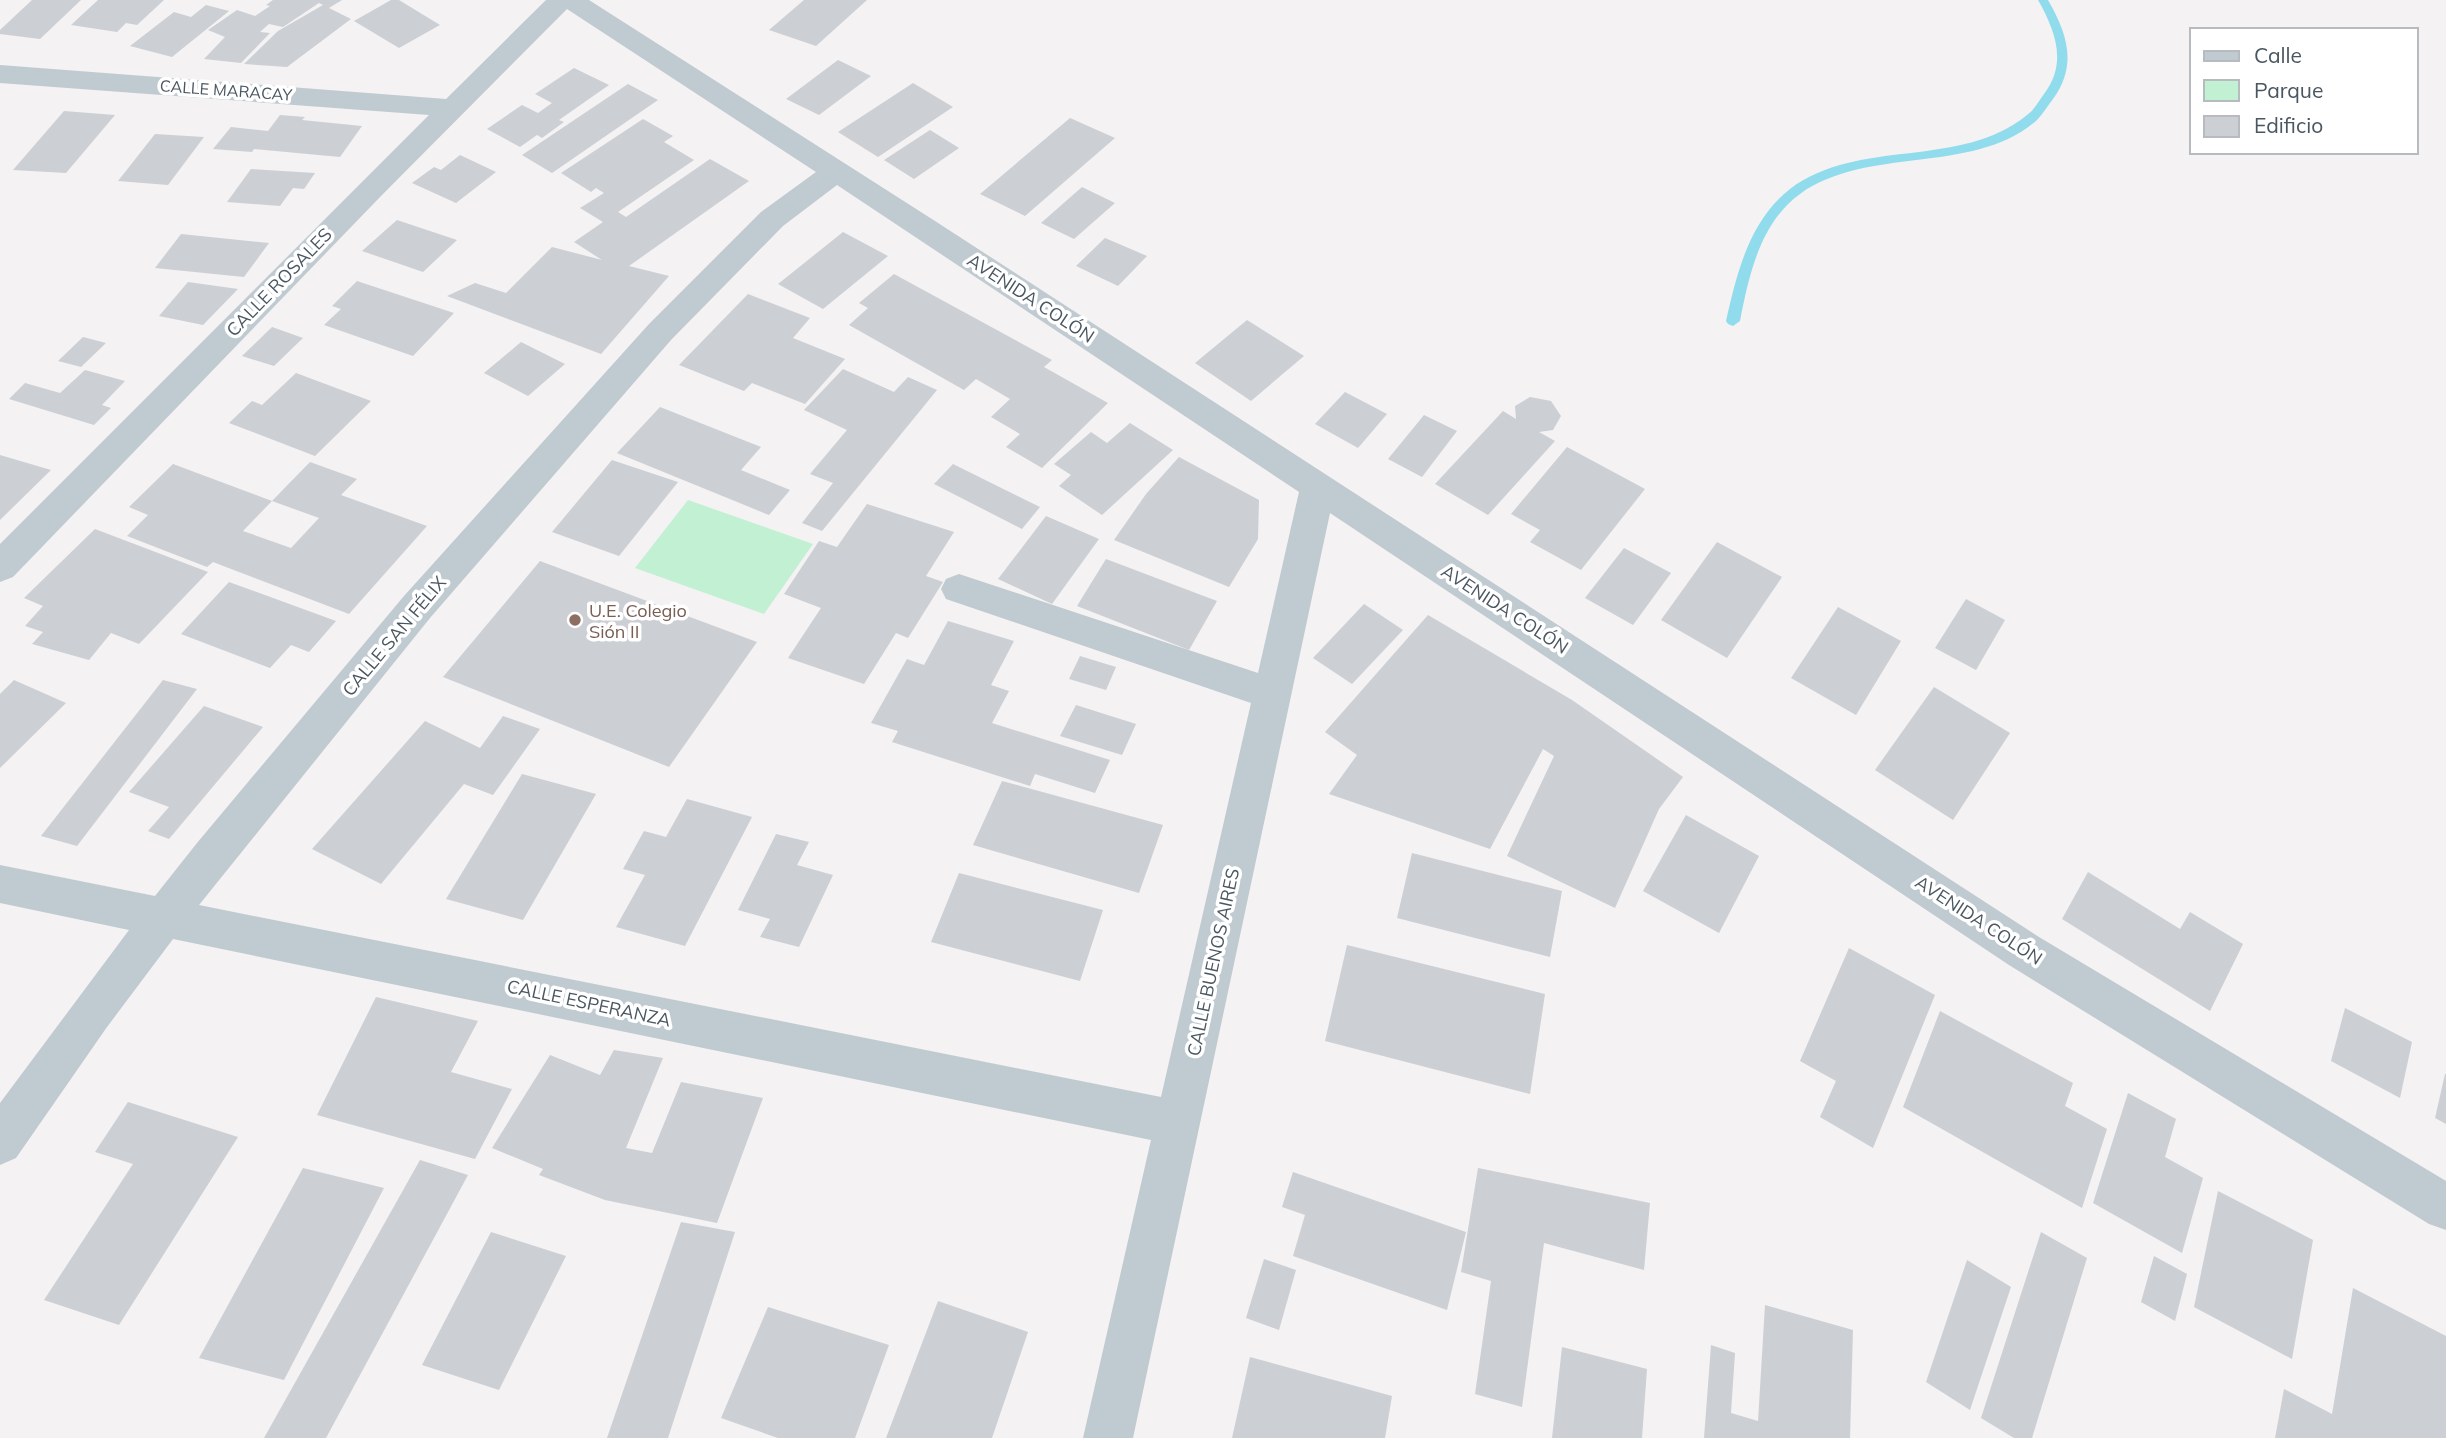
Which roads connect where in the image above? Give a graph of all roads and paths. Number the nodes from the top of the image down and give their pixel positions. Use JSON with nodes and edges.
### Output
{"nodes":[{"id":1,"x":561,"y":0,"type":"edge"},
{"id":2,"x":570,"y":0,"type":"edge"},
{"id":3,"x":0,"y":74,"type":"edge"},
{"id":4,"x":452,"y":108,"type":"junction"},
{"id":5,"x":836,"y":171,"type":"junction"},
{"id":6,"x":1318,"y":486,"type":"junction"},
{"id":7,"x":0,"y":567,"type":"edge"},
{"id":8,"x":959,"y":589,"type":"dead end"},
{"id":9,"x":1272,"y":694,"type":"junction"},
{"id":10,"x":0,"y":884,"type":"edge"},
{"id":11,"x":165,"y":917,"type":"junction"},
{"id":12,"x":1178,"y":1123,"type":"junction"},
{"id":13,"x":0,"y":1142,"type":"edge"},
{"id":14,"x":2446,"y":1207,"type":"edge"},
{"id":15,"x":1108,"y":1438,"type":"edge"}],
"edges":[{"from":1,"to":4,"type":"street","name":"CALLE ROSALES"},
{"from":2,"to":5,"type":"street","name":"AVENIDA COLÓN"},
{"from":3,"to":4,"type":"street","name":"CALLE MARACAY"},
{"from":4,"to":7,"type":"street","name":"CALLE ROSALES"},
{"from":5,"to":6,"type":"street","name":"AVENIDA COLÓN"},
{"from":5,"to":11,"type":"street","name":"CALLE SAN FÉLIX"},
{"from":6,"to":9,"type":"street","name":"CALLE BUENOS AIRES"},
{"from":6,"to":14,"type":"street","name":"AVENIDA COLÓN"},
{"from":8,"to":9,"type":"street"},
{"from":9,"to":12,"type":"street","name":"CALLE BUENOS AIRES"},
{"from":10,"to":11,"type":"street","name":"CALLE ESPERANZA"},
{"from":11,"to":12,"type":"street","name":"CALLE ESPERANZA"},
{"from":11,"to":13,"type":"street","name":"CALLE SAN FÉLIX"},
{"from":12,"to":15,"type":"street","name":"CALLE BUENOS AIRES"}]}
